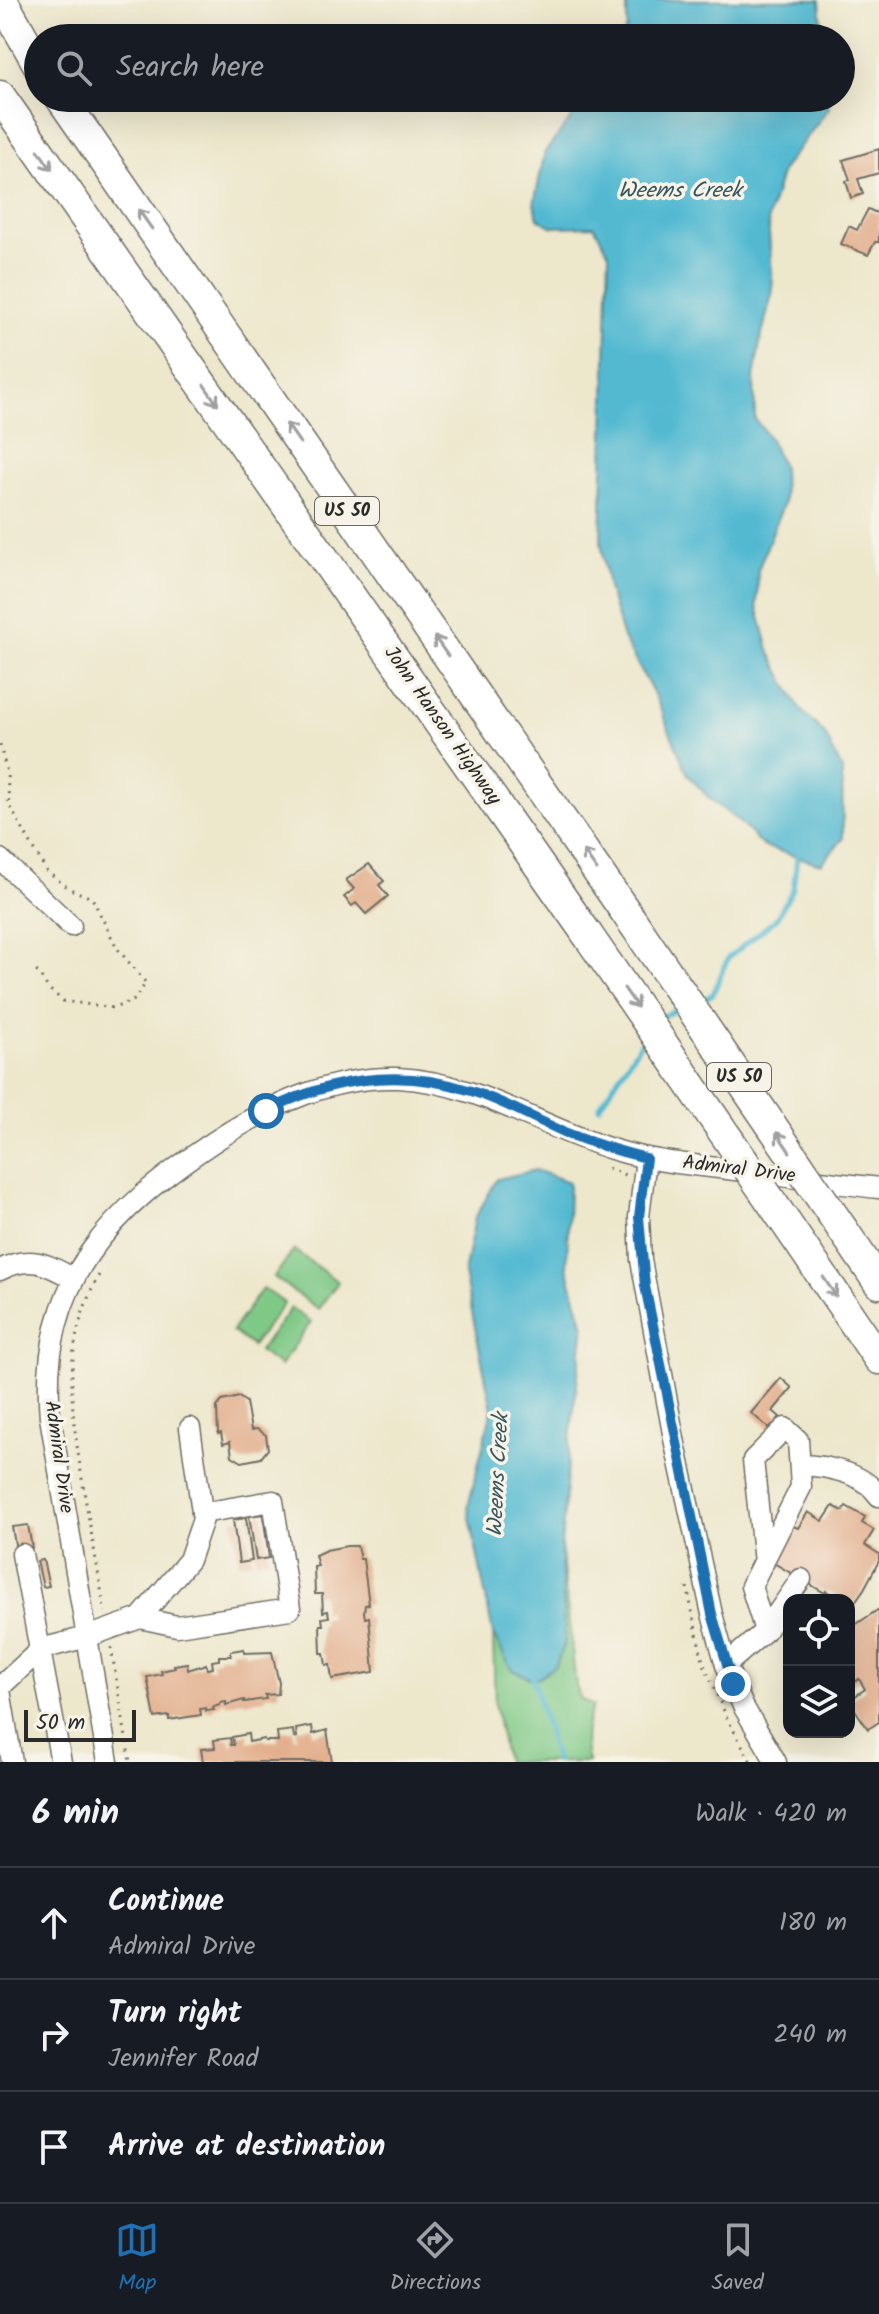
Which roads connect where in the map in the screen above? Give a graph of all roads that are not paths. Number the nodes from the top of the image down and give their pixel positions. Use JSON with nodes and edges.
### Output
{"nodes":[{"id":1,"x":2,"y":0,"type":"edge"},
{"id":2,"x":0,"y":6,"type":"edge"},
{"id":3,"x":24,"y":39,"type":"edge"},
{"id":4,"x":24,"y":43,"type":"edge"},
{"id":5,"x":0,"y":96,"type":"edge"},
{"id":6,"x":71,"y":112,"type":"edge"},
{"id":7,"x":0,"y":859,"type":"edge"},
{"id":8,"x":71,"y":926,"type":"dead end"},
{"id":9,"x":646,"y":1158,"type":"junction"},
{"id":10,"x":879,"y":1188,"type":"edge"},
{"id":11,"x":0,"y":1270,"type":"edge"},
{"id":12,"x":74,"y":1279,"type":"junction"},
{"id":13,"x":879,"y":1283,"type":"edge"},
{"id":14,"x":879,"y":1359,"type":"edge"},
{"id":15,"x":190,"y":1428,"type":"dead end"},
{"id":16,"x":800,"y":1465,"type":"junction"},
{"id":17,"x":879,"y":1496,"type":"edge"},
{"id":18,"x":202,"y":1513,"type":"junction"},
{"id":19,"x":22,"y":1554,"type":"dead end"},
{"id":20,"x":764,"y":1562,"type":"junction"},
{"id":21,"x":801,"y":1579,"type":"dead end"},
{"id":22,"x":140,"y":1618,"type":"junction"},
{"id":23,"x":765,"y":1631,"type":"junction"},
{"id":24,"x":87,"y":1637,"type":"junction"},
{"id":25,"x":41,"y":1649,"type":"junction"},
{"id":26,"x":726,"y":1665,"type":"junction"},
{"id":27,"x":0,"y":1689,"type":"edge"},
{"id":28,"x":12,"y":1762,"type":"edge"},
{"id":29,"x":61,"y":1762,"type":"edge"},
{"id":30,"x":108,"y":1762,"type":"edge"},
{"id":31,"x":776,"y":1762,"type":"edge"}],
"edges":[{"from":1,"to":3,"type":"highway"},
{"from":2,"to":4,"type":"highway"},
{"from":5,"to":14,"type":"highway","name":"John Hanson Highway","number":"US 50","one_way":true,"bridge":true},
{"from":13,"to":6,"type":"highway","number":"US 50","one_way":true,"bridge":true},
{"from":7,"to":8,"type":"street"},
{"from":9,"to":10,"type":"street","name":"Admiral Drive"},
{"from":9,"to":12,"type":"street","name":"Admiral Drive"},
{"from":9,"to":26,"type":"street"},
{"from":11,"to":12,"type":"street"},
{"from":12,"to":24,"type":"street","name":"Admiral Drive"},
{"from":15,"to":18,"type":"street"},
{"from":16,"to":17,"type":"street"},
{"from":16,"to":20,"type":"street"},
{"from":16,"to":20,"type":"street"},
{"from":18,"to":22,"type":"street"},
{"from":18,"to":22,"type":"street"},
{"from":19,"to":25,"type":"street"},
{"from":20,"to":23,"type":"street"},
{"from":21,"to":23,"type":"street"},
{"from":22,"to":24,"type":"street"},
{"from":23,"to":26,"type":"street"},
{"from":24,"to":25,"type":"street"},
{"from":24,"to":30,"type":"street","name":"Admiral Drive"},
{"from":25,"to":27,"type":"street"},
{"from":25,"to":29,"type":"street"},
{"from":26,"to":31,"type":"street"},
{"from":27,"to":28,"type":"street"}]}
